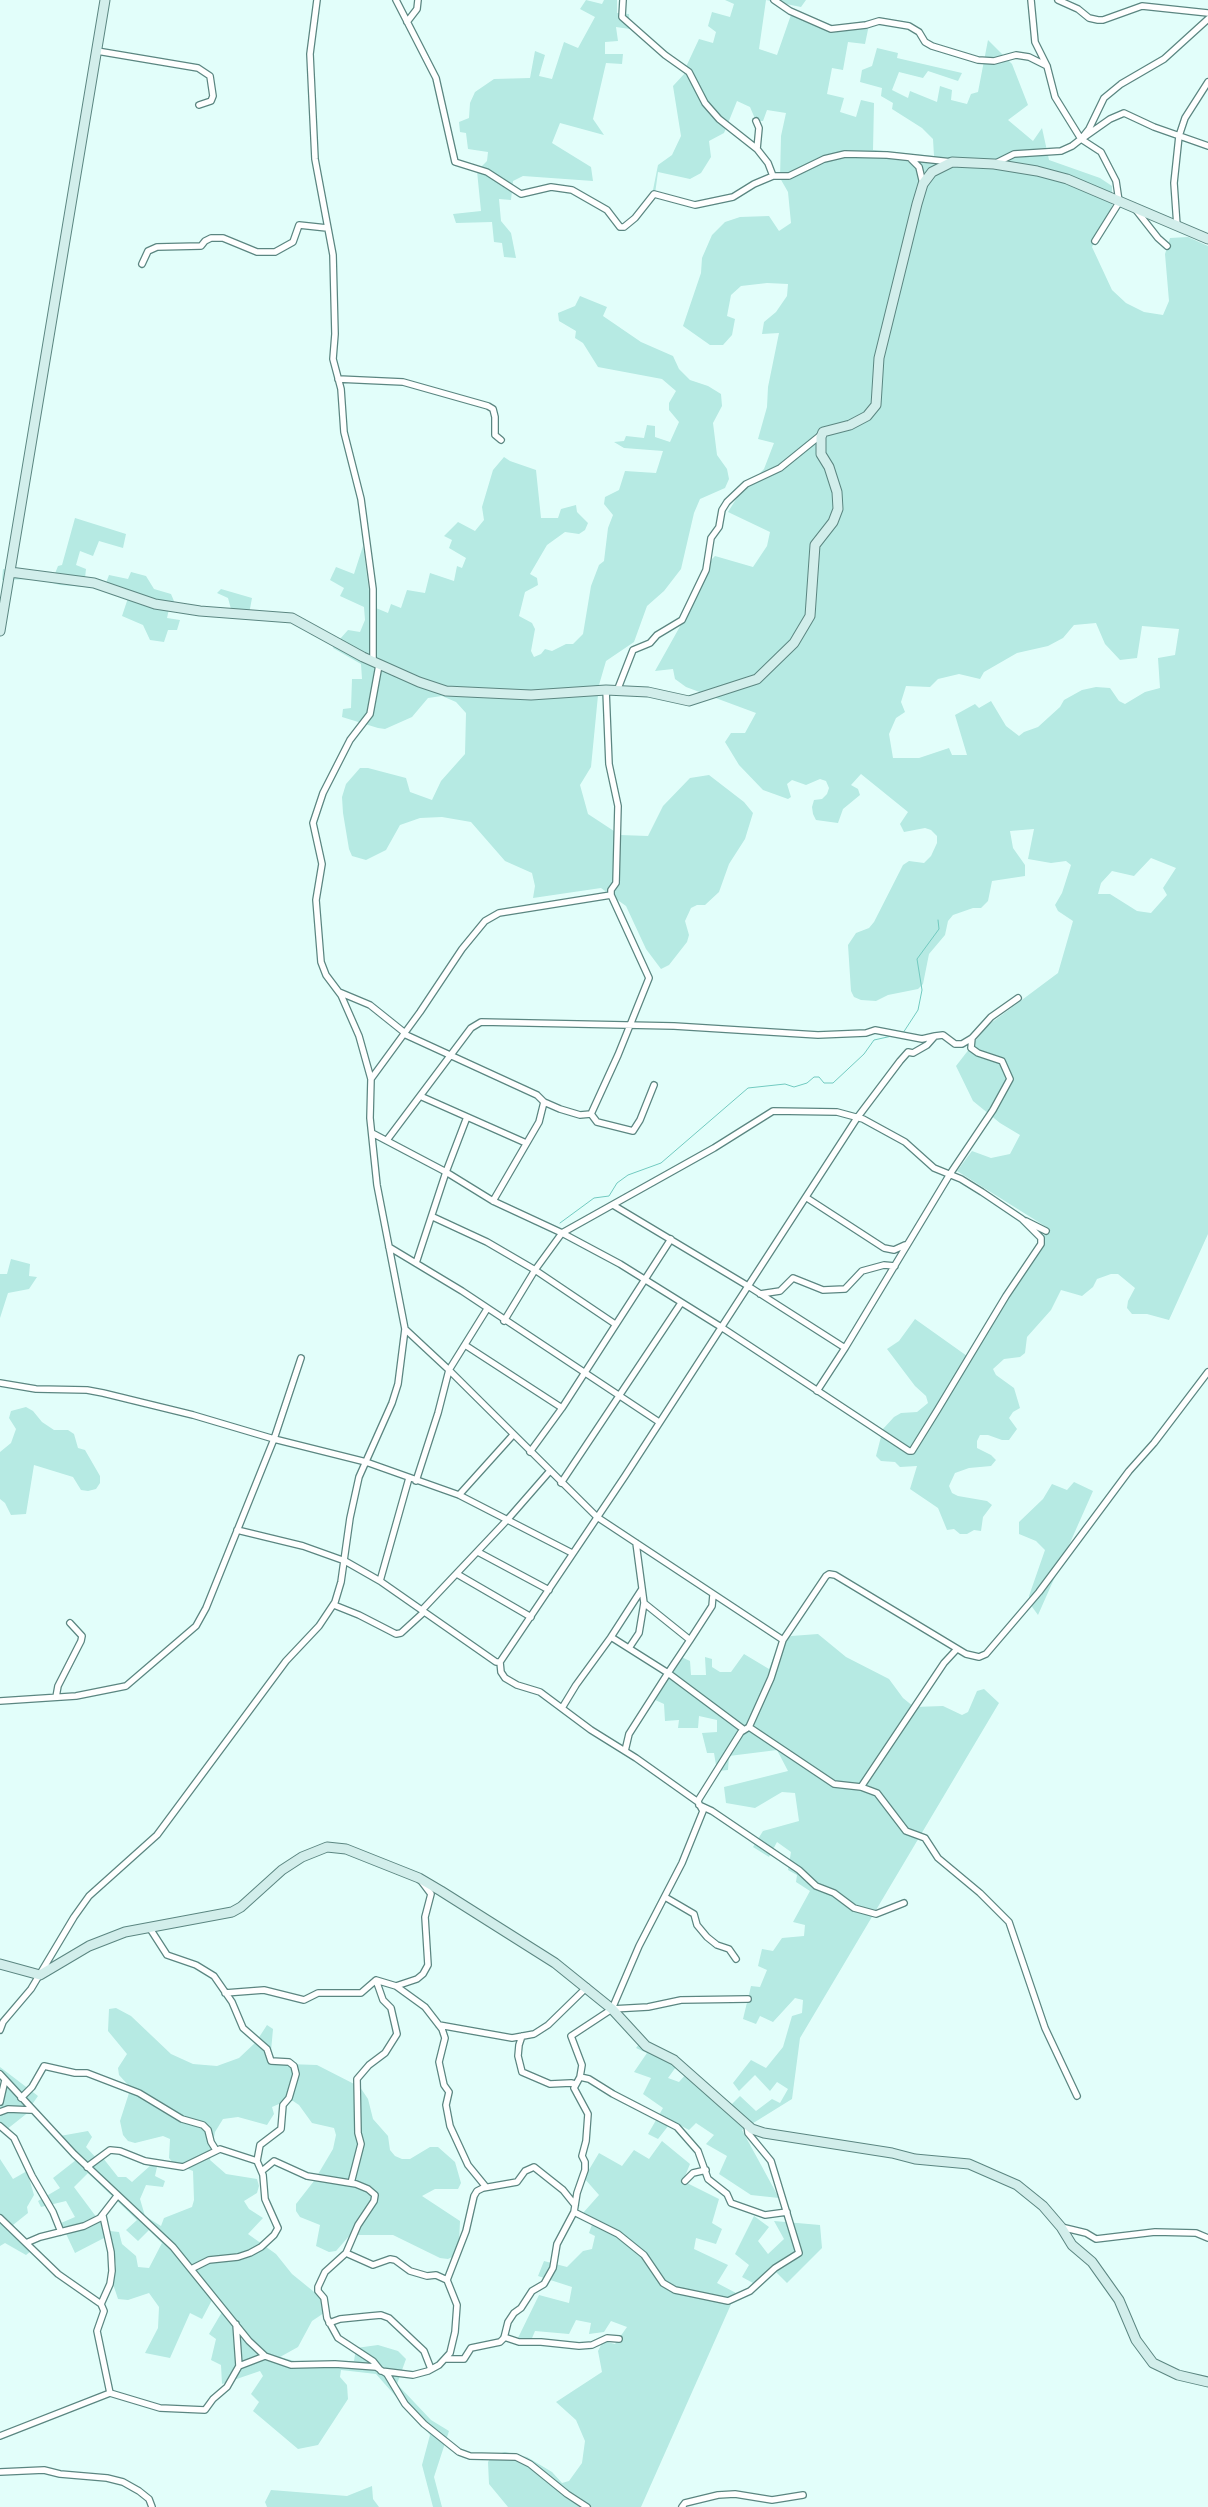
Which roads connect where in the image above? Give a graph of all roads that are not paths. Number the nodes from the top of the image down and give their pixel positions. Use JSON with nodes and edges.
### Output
{"nodes":[{"id":1,"x":105,"y":0,"type":"edge"},
{"id":2,"x":317,"y":0,"type":"edge"},
{"id":3,"x":396,"y":0,"type":"edge"},
{"id":4,"x":418,"y":0,"type":"edge"},
{"id":5,"x":622,"y":0,"type":"edge"},
{"id":6,"x":774,"y":0,"type":"edge"},
{"id":7,"x":1031,"y":0,"type":"edge"},
{"id":8,"x":1058,"y":0,"type":"edge"},
{"id":9,"x":1143,"y":3,"type":"edge"},
{"id":10,"x":1208,"y":13,"type":"edge"},
{"id":11,"x":1208,"y":19,"type":"edge"},
{"id":12,"x":408,"y":22,"type":"junction"},
{"id":13,"x":97,"y":51,"type":"junction"},
{"id":14,"x":1047,"y":66,"type":"junction"},
{"id":15,"x":1208,"y":82,"type":"edge"},
{"id":16,"x":199,"y":105,"type":"dead end"},
{"id":17,"x":756,"y":121,"type":"dead end"},
{"id":18,"x":1179,"y":136,"type":"junction"},
{"id":19,"x":1081,"y":139,"type":"junction"},
{"id":20,"x":1208,"y":146,"type":"edge"},
{"id":21,"x":757,"y":149,"type":"junction"},
{"id":22,"x":910,"y":158,"type":"junction"},
{"id":23,"x":952,"y":162,"type":"junction"},
{"id":24,"x":994,"y":164,"type":"junction"},
{"id":25,"x":773,"y":176,"type":"junction"},
{"id":26,"x":923,"y":184,"type":"junction"},
{"id":27,"x":1120,"y":201,"type":"junction"},
{"id":28,"x":1134,"y":208,"type":"junction"},
{"id":29,"x":1177,"y":226,"type":"junction"},
{"id":30,"x":327,"y":228,"type":"junction"},
{"id":31,"x":1208,"y":239,"type":"edge"},
{"id":32,"x":1095,"y":241,"type":"dead end"},
{"id":33,"x":1167,"y":246,"type":"dead end"},
{"id":34,"x":142,"y":264,"type":"dead end"},
{"id":35,"x":338,"y":379,"type":"junction"},
{"id":36,"x":824,"y":432,"type":"junction"},
{"id":37,"x":501,"y":440,"type":"dead end"},
{"id":38,"x":10,"y":572,"type":"junction"},
{"id":39,"x":0,"y":631,"type":"edge"},
{"id":40,"x":376,"y":663,"type":"junction"},
{"id":41,"x":606,"y":690,"type":"junction"},
{"id":42,"x":617,"y":691,"type":"junction"},
{"id":43,"x":611,"y":895,"type":"junction"},
{"id":44,"x":339,"y":992,"type":"junction"},
{"id":45,"x":1018,"y":998,"type":"dead end"},
{"id":46,"x":629,"y":1025,"type":"junction"},
{"id":47,"x":405,"y":1033,"type":"junction"},
{"id":48,"x":935,"y":1036,"type":"junction"},
{"id":49,"x":972,"y":1038,"type":"junction"},
{"id":50,"x":450,"y":1055,"type":"junction"},
{"id":51,"x":371,"y":1079,"type":"junction"},
{"id":52,"x":654,"y":1085,"type":"dead end"},
{"id":53,"x":420,"y":1096,"type":"junction"},
{"id":54,"x":544,"y":1102,"type":"junction"},
{"id":55,"x":591,"y":1114,"type":"junction"},
{"id":56,"x":467,"y":1117,"type":"junction"},
{"id":57,"x":857,"y":1118,"type":"junction"},
{"id":58,"x":372,"y":1133,"type":"junction"},
{"id":59,"x":387,"y":1140,"type":"junction"},
{"id":60,"x":526,"y":1143,"type":"junction"},
{"id":61,"x":446,"y":1172,"type":"junction"},
{"id":62,"x":950,"y":1174,"type":"junction"},
{"id":63,"x":807,"y":1198,"type":"junction"},
{"id":64,"x":493,"y":1201,"type":"junction"},
{"id":65,"x":613,"y":1205,"type":"junction"},
{"id":66,"x":433,"y":1217,"type":"junction"},
{"id":67,"x":1022,"y":1219,"type":"junction"},
{"id":68,"x":1046,"y":1231,"type":"dead end"},
{"id":69,"x":562,"y":1233,"type":"junction"},
{"id":70,"x":671,"y":1239,"type":"junction"},
{"id":71,"x":910,"y":1240,"type":"junction"},
{"id":72,"x":389,"y":1247,"type":"junction"},
{"id":73,"x":416,"y":1263,"type":"junction"},
{"id":74,"x":895,"y":1266,"type":"junction"},
{"id":75,"x":534,"y":1270,"type":"junction"},
{"id":76,"x":644,"y":1281,"type":"junction"},
{"id":77,"x":748,"y":1286,"type":"junction"},
{"id":78,"x":760,"y":1294,"type":"junction"},
{"id":79,"x":681,"y":1303,"type":"junction"},
{"id":80,"x":487,"y":1309,"type":"junction"},
{"id":81,"x":504,"y":1321,"type":"junction"},
{"id":82,"x":615,"y":1324,"type":"junction"},
{"id":83,"x":721,"y":1327,"type":"junction"},
{"id":84,"x":405,"y":1329,"type":"junction"},
{"id":85,"x":465,"y":1345,"type":"junction"},
{"id":86,"x":845,"y":1348,"type":"junction"},
{"id":87,"x":300,"y":1358,"type":"dead end"},
{"id":88,"x":449,"y":1370,"type":"junction"},
{"id":89,"x":585,"y":1372,"type":"junction"},
{"id":90,"x":1208,"y":1372,"type":"edge"},
{"id":91,"x":0,"y":1383,"type":"edge"},
{"id":92,"x":817,"y":1391,"type":"junction"},
{"id":93,"x":618,"y":1397,"type":"junction"},
{"id":94,"x":562,"y":1408,"type":"junction"},
{"id":95,"x":659,"y":1422,"type":"junction"},
{"id":96,"x":513,"y":1434,"type":"junction"},
{"id":97,"x":274,"y":1439,"type":"junction"},
{"id":98,"x":530,"y":1452,"type":"junction"},
{"id":99,"x":366,"y":1462,"type":"junction"},
{"id":100,"x":549,"y":1472,"type":"junction"},
{"id":101,"x":410,"y":1478,"type":"junction"},
{"id":102,"x":416,"y":1481,"type":"junction"},
{"id":103,"x":561,"y":1483,"type":"junction"},
{"id":104,"x":458,"y":1495,"type":"junction"},
{"id":105,"x":597,"y":1518,"type":"junction"},
{"id":106,"x":508,"y":1520,"type":"junction"},
{"id":107,"x":237,"y":1530,"type":"junction"},
{"id":108,"x":636,"y":1543,"type":"junction"},
{"id":109,"x":478,"y":1552,"type":"junction"},
{"id":110,"x":572,"y":1553,"type":"junction"},
{"id":111,"x":345,"y":1561,"type":"junction"},
{"id":112,"x":457,"y":1574,"type":"junction"},
{"id":113,"x":380,"y":1581,"type":"junction"},
{"id":114,"x":642,"y":1589,"type":"junction"},
{"id":115,"x":549,"y":1590,"type":"junction"},
{"id":116,"x":713,"y":1595,"type":"junction"},
{"id":117,"x":644,"y":1604,"type":"junction"},
{"id":118,"x":334,"y":1605,"type":"junction"},
{"id":119,"x":423,"y":1611,"type":"junction"},
{"id":120,"x":531,"y":1617,"type":"junction"},
{"id":121,"x":70,"y":1623,"type":"dead end"},
{"id":122,"x":612,"y":1637,"type":"junction"},
{"id":123,"x":690,"y":1640,"type":"junction"},
{"id":124,"x":782,"y":1640,"type":"junction"},
{"id":125,"x":629,"y":1648,"type":"junction"},
{"id":126,"x":958,"y":1649,"type":"junction"},
{"id":127,"x":500,"y":1662,"type":"junction"},
{"id":128,"x":668,"y":1673,"type":"junction"},
{"id":129,"x":56,"y":1697,"type":"junction"},
{"id":130,"x":0,"y":1701,"type":"edge"},
{"id":131,"x":562,"y":1708,"type":"junction"},
{"id":132,"x":746,"y":1728,"type":"junction"},
{"id":133,"x":626,"y":1752,"type":"junction"},
{"id":134,"x":861,"y":1787,"type":"junction"},
{"id":135,"x":698,"y":1803,"type":"junction"},
{"id":136,"x":419,"y":1878,"type":"junction"},
{"id":137,"x":665,"y":1897,"type":"junction"},
{"id":138,"x":904,"y":1902,"type":"dead end"},
{"id":139,"x":149,"y":1927,"type":"junction"},
{"id":140,"x":736,"y":1959,"type":"dead end"},
{"id":141,"x":0,"y":1964,"type":"edge"},
{"id":142,"x":40,"y":1975,"type":"junction"},
{"id":143,"x":376,"y":1980,"type":"junction"},
{"id":144,"x":396,"y":1986,"type":"junction"},
{"id":145,"x":587,"y":1987,"type":"junction"},
{"id":146,"x":225,"y":1993,"type":"junction"},
{"id":147,"x":748,"y":1999,"type":"dead end"},
{"id":148,"x":612,"y":2009,"type":"junction"},
{"id":149,"x":440,"y":2025,"type":"junction"},
{"id":150,"x":0,"y":2030,"type":"edge"},
{"id":151,"x":522,"y":2036,"type":"junction"},
{"id":152,"x":0,"y":2074,"type":"edge"},
{"id":153,"x":580,"y":2076,"type":"junction"},
{"id":154,"x":5,"y":2080,"type":"junction"},
{"id":155,"x":575,"y":2084,"type":"junction"},
{"id":156,"x":1077,"y":2096,"type":"dead end"},
{"id":157,"x":21,"y":2098,"type":"junction"},
{"id":158,"x":0,"y":2102,"type":"edge"},
{"id":159,"x":31,"y":2110,"type":"junction"},
{"id":160,"x":0,"y":2112,"type":"edge"},
{"id":161,"x":747,"y":2125,"type":"junction"},
{"id":162,"x":0,"y":2126,"type":"edge"},
{"id":163,"x":216,"y":2150,"type":"junction"},
{"id":164,"x":257,"y":2161,"type":"junction"},
{"id":165,"x":87,"y":2167,"type":"junction"},
{"id":166,"x":706,"y":2170,"type":"junction"},
{"id":167,"x":262,"y":2171,"type":"junction"},
{"id":168,"x":685,"y":2181,"type":"dead end"},
{"id":169,"x":351,"y":2183,"type":"junction"},
{"id":170,"x":486,"y":2187,"type":"junction"},
{"id":171,"x":117,"y":2196,"type":"junction"},
{"id":172,"x":576,"y":2205,"type":"junction"},
{"id":173,"x":574,"y":2212,"type":"junction"},
{"id":174,"x":787,"y":2212,"type":"junction"},
{"id":175,"x":103,"y":2216,"type":"junction"},
{"id":176,"x":0,"y":2218,"type":"edge"},
{"id":177,"x":1061,"y":2227,"type":"junction"},
{"id":178,"x":61,"y":2232,"type":"junction"},
{"id":179,"x":1208,"y":2238,"type":"edge"},
{"id":180,"x":26,"y":2243,"type":"junction"},
{"id":181,"x":346,"y":2253,"type":"junction"},
{"id":182,"x":191,"y":2269,"type":"junction"},
{"id":183,"x":446,"y":2280,"type":"junction"},
{"id":184,"x":100,"y":2304,"type":"junction"},
{"id":185,"x":330,"y":2323,"type":"junction"},
{"id":186,"x":236,"y":2324,"type":"junction"},
{"id":187,"x":504,"y":2337,"type":"junction"},
{"id":188,"x":619,"y":2339,"type":"dead end"},
{"id":189,"x":265,"y":2356,"type":"junction"},
{"id":190,"x":446,"y":2359,"type":"junction"},
{"id":191,"x":239,"y":2366,"type":"junction"},
{"id":192,"x":431,"y":2369,"type":"junction"},
{"id":193,"x":381,"y":2370,"type":"junction"},
{"id":194,"x":1208,"y":2382,"type":"edge"},
{"id":195,"x":110,"y":2393,"type":"junction"},
{"id":196,"x":0,"y":2436,"type":"edge"},
{"id":197,"x":0,"y":2472,"type":"edge"},
{"id":198,"x":803,"y":2494,"type":"dead end"},
{"id":199,"x":152,"y":2507,"type":"edge"},
{"id":200,"x":588,"y":2507,"type":"edge"},
{"id":201,"x":682,"y":2507,"type":"edge"}],
"edges":[{"from":1,"to":13,"type":"street"},
{"from":2,"to":30,"type":"street"},
{"from":3,"to":12,"type":"street"},
{"from":4,"to":12,"type":"street"},
{"from":5,"to":21,"type":"street"},
{"from":6,"to":14,"type":"street"},
{"from":7,"to":14,"type":"street"},
{"from":8,"to":9,"type":"street"},
{"from":9,"to":10,"type":"street"},
{"from":11,"to":19,"type":"street"},
{"from":12,"to":25,"type":"street"},
{"from":13,"to":16,"type":"street"},
{"from":13,"to":38,"type":"street"},
{"from":14,"to":19,"type":"street"},
{"from":15,"to":18,"type":"street"},
{"from":17,"to":21,"type":"street"},
{"from":18,"to":19,"type":"street"},
{"from":18,"to":20,"type":"street"},
{"from":18,"to":29,"type":"street"},
{"from":19,"to":24,"type":"street"},
{"from":19,"to":27,"type":"street"},
{"from":21,"to":25,"type":"street"},
{"from":22,"to":23,"type":"street"},
{"from":22,"to":25,"type":"street"},
{"from":22,"to":26,"type":"street"},
{"from":23,"to":24,"type":"street"},
{"from":23,"to":26,"type":"street"},
{"from":24,"to":27,"type":"street"},
{"from":26,"to":36,"type":"street"},
{"from":27,"to":28,"type":"street"},
{"from":27,"to":32,"type":"street"},
{"from":28,"to":29,"type":"street"},
{"from":28,"to":33,"type":"street"},
{"from":29,"to":31,"type":"street"},
{"from":30,"to":34,"type":"street"},
{"from":30,"to":35,"type":"street"},
{"from":35,"to":37,"type":"street"},
{"from":35,"to":40,"type":"street"},
{"from":36,"to":42,"type":"street"},
{"from":36,"to":42,"type":"street"},
{"from":38,"to":39,"type":"street"},
{"from":38,"to":40,"type":"street"},
{"from":40,"to":41,"type":"street"},
{"from":40,"to":44,"type":"street"},
{"from":41,"to":42,"type":"street"},
{"from":41,"to":43,"type":"street"},
{"from":43,"to":46,"type":"street"},
{"from":43,"to":47,"type":"street"},
{"from":44,"to":47,"type":"street"},
{"from":44,"to":51,"type":"street"},
{"from":45,"to":49,"type":"street"},
{"from":46,"to":48,"type":"street"},
{"from":46,"to":50,"type":"street"},
{"from":46,"to":55,"type":"street"},
{"from":47,"to":50,"type":"street"},
{"from":47,"to":51,"type":"street"},
{"from":48,"to":49,"type":"street"},
{"from":48,"to":57,"type":"street"},
{"from":49,"to":62,"type":"street"},
{"from":50,"to":53,"type":"street"},
{"from":50,"to":54,"type":"street"},
{"from":51,"to":58,"type":"street"},
{"from":52,"to":55,"type":"street"},
{"from":53,"to":56,"type":"street"},
{"from":53,"to":59,"type":"street"},
{"from":54,"to":55,"type":"street"},
{"from":54,"to":60,"type":"street"},
{"from":56,"to":60,"type":"street"},
{"from":56,"to":61,"type":"street"},
{"from":57,"to":62,"type":"street"},
{"from":57,"to":63,"type":"street"},
{"from":57,"to":65,"type":"street"},
{"from":58,"to":59,"type":"street"},
{"from":58,"to":72,"type":"street"},
{"from":59,"to":61,"type":"street"},
{"from":60,"to":64,"type":"street"},
{"from":61,"to":64,"type":"street"},
{"from":61,"to":66,"type":"street"},
{"from":62,"to":67,"type":"street"},
{"from":62,"to":71,"type":"street"},
{"from":63,"to":71,"type":"street"},
{"from":63,"to":77,"type":"street"},
{"from":64,"to":69,"type":"street"},
{"from":65,"to":69,"type":"street"},
{"from":65,"to":70,"type":"street"},
{"from":66,"to":73,"type":"street"},
{"from":66,"to":75,"type":"street"},
{"from":67,"to":68,"type":"street"},
{"from":67,"to":92,"type":"street"},
{"from":69,"to":75,"type":"street"},
{"from":69,"to":76,"type":"street"},
{"from":70,"to":76,"type":"street"},
{"from":70,"to":77,"type":"street"},
{"from":71,"to":74,"type":"street"},
{"from":72,"to":73,"type":"street"},
{"from":72,"to":84,"type":"street"},
{"from":73,"to":80,"type":"street"},
{"from":74,"to":78,"type":"street"},
{"from":74,"to":86,"type":"street"},
{"from":75,"to":81,"type":"street"},
{"from":75,"to":82,"type":"street"},
{"from":76,"to":79,"type":"street"},
{"from":76,"to":82,"type":"street"},
{"from":77,"to":78,"type":"street"},
{"from":77,"to":83,"type":"street"},
{"from":78,"to":86,"type":"street"},
{"from":79,"to":83,"type":"street"},
{"from":79,"to":93,"type":"street"},
{"from":80,"to":81,"type":"street"},
{"from":80,"to":85,"type":"street"},
{"from":81,"to":89,"type":"street"},
{"from":82,"to":89,"type":"street"},
{"from":83,"to":92,"type":"street"},
{"from":83,"to":95,"type":"street"},
{"from":84,"to":88,"type":"street"},
{"from":84,"to":99,"type":"street"},
{"from":85,"to":88,"type":"street"},
{"from":85,"to":94,"type":"street"},
{"from":86,"to":92,"type":"street"},
{"from":87,"to":97,"type":"street"},
{"from":88,"to":96,"type":"street"},
{"from":88,"to":102,"type":"street"},
{"from":89,"to":93,"type":"street"},
{"from":89,"to":94,"type":"street"},
{"from":90,"to":126,"type":"street"},
{"from":91,"to":97,"type":"street"},
{"from":93,"to":95,"type":"street"},
{"from":93,"to":103,"type":"street"},
{"from":94,"to":98,"type":"street"},
{"from":95,"to":105,"type":"street"},
{"from":96,"to":98,"type":"street"},
{"from":96,"to":104,"type":"street"},
{"from":97,"to":99,"type":"street"},
{"from":97,"to":107,"type":"street"},
{"from":98,"to":100,"type":"street"},
{"from":99,"to":101,"type":"street"},
{"from":99,"to":111,"type":"street"},
{"from":100,"to":103,"type":"street"},
{"from":100,"to":106,"type":"street"},
{"from":101,"to":102,"type":"street"},
{"from":101,"to":113,"type":"street"},
{"from":102,"to":104,"type":"street"},
{"from":103,"to":105,"type":"street"},
{"from":104,"to":106,"type":"street"},
{"from":105,"to":108,"type":"street"},
{"from":105,"to":110,"type":"street"},
{"from":106,"to":109,"type":"street"},
{"from":106,"to":110,"type":"street"},
{"from":107,"to":111,"type":"street"},
{"from":107,"to":129,"type":"street"},
{"from":108,"to":114,"type":"street"},
{"from":108,"to":116,"type":"street"},
{"from":109,"to":112,"type":"street"},
{"from":109,"to":115,"type":"street"},
{"from":110,"to":115,"type":"street"},
{"from":111,"to":113,"type":"street"},
{"from":111,"to":118,"type":"street"},
{"from":112,"to":119,"type":"street"},
{"from":112,"to":120,"type":"street"},
{"from":113,"to":119,"type":"street"},
{"from":114,"to":117,"type":"street"},
{"from":114,"to":122,"type":"street"},
{"from":115,"to":120,"type":"street"},
{"from":116,"to":123,"type":"street"},
{"from":116,"to":124,"type":"street"},
{"from":117,"to":123,"type":"street"},
{"from":117,"to":125,"type":"street"},
{"from":118,"to":119,"type":"street"},
{"from":118,"to":142,"type":"street"},
{"from":119,"to":127,"type":"street"},
{"from":120,"to":127,"type":"street"},
{"from":121,"to":129,"type":"street"},
{"from":122,"to":125,"type":"street"},
{"from":122,"to":131,"type":"street"},
{"from":123,"to":128,"type":"street"},
{"from":124,"to":126,"type":"street"},
{"from":124,"to":132,"type":"street"},
{"from":125,"to":128,"type":"street"},
{"from":126,"to":134,"type":"street"},
{"from":127,"to":131,"type":"street"},
{"from":128,"to":132,"type":"street"},
{"from":128,"to":133,"type":"street"},
{"from":129,"to":130,"type":"street"},
{"from":131,"to":133,"type":"street"},
{"from":132,"to":134,"type":"street"},
{"from":132,"to":135,"type":"street"},
{"from":133,"to":135,"type":"street"},
{"from":134,"to":156,"type":"street"},
{"from":135,"to":137,"type":"street"},
{"from":135,"to":138,"type":"street"},
{"from":136,"to":139,"type":"street"},
{"from":136,"to":144,"type":"street"},
{"from":136,"to":145,"type":"street"},
{"from":137,"to":140,"type":"street"},
{"from":137,"to":148,"type":"street"},
{"from":139,"to":142,"type":"street"},
{"from":139,"to":146,"type":"street"},
{"from":141,"to":142,"type":"street"},
{"from":142,"to":150,"type":"street"},
{"from":143,"to":144,"type":"street"},
{"from":143,"to":146,"type":"street"},
{"from":143,"to":169,"type":"street"},
{"from":144,"to":149,"type":"street"},
{"from":145,"to":148,"type":"street"},
{"from":145,"to":151,"type":"street"},
{"from":146,"to":164,"type":"street"},
{"from":147,"to":148,"type":"street"},
{"from":148,"to":153,"type":"street"},
{"from":148,"to":161,"type":"street"},
{"from":149,"to":151,"type":"street"},
{"from":149,"to":170,"type":"street"},
{"from":151,"to":155,"type":"street"},
{"from":152,"to":154,"type":"street"},
{"from":153,"to":155,"type":"street"},
{"from":153,"to":166,"type":"street"},
{"from":154,"to":157,"type":"street"},
{"from":154,"to":158,"type":"street"},
{"from":155,"to":172,"type":"street"},
{"from":157,"to":159,"type":"street"},
{"from":157,"to":163,"type":"street"},
{"from":159,"to":160,"type":"street"},
{"from":159,"to":165,"type":"street"},
{"from":161,"to":174,"type":"street"},
{"from":161,"to":177,"type":"street"},
{"from":162,"to":178,"type":"street"},
{"from":163,"to":164,"type":"street"},
{"from":163,"to":165,"type":"street"},
{"from":164,"to":167,"type":"street"},
{"from":165,"to":171,"type":"street"},
{"from":166,"to":168,"type":"street"},
{"from":166,"to":174,"type":"street"},
{"from":167,"to":169,"type":"street"},
{"from":167,"to":182,"type":"street"},
{"from":169,"to":181,"type":"street"},
{"from":170,"to":172,"type":"street"},
{"from":170,"to":183,"type":"street"},
{"from":171,"to":175,"type":"street"},
{"from":171,"to":182,"type":"street"},
{"from":172,"to":173,"type":"street"},
{"from":173,"to":174,"type":"street"},
{"from":173,"to":187,"type":"street"},
{"from":175,"to":178,"type":"street"},
{"from":175,"to":184,"type":"street"},
{"from":176,"to":180,"type":"street"},
{"from":177,"to":179,"type":"street"},
{"from":177,"to":194,"type":"street"},
{"from":178,"to":180,"type":"street"},
{"from":180,"to":184,"type":"street"},
{"from":181,"to":183,"type":"street"},
{"from":181,"to":185,"type":"street"},
{"from":182,"to":186,"type":"street"},
{"from":183,"to":190,"type":"street"},
{"from":184,"to":195,"type":"street"},
{"from":185,"to":192,"type":"street"},
{"from":185,"to":193,"type":"street"},
{"from":186,"to":189,"type":"street"},
{"from":186,"to":191,"type":"street"},
{"from":187,"to":188,"type":"street"},
{"from":187,"to":190,"type":"street"},
{"from":189,"to":191,"type":"street"},
{"from":189,"to":193,"type":"street"},
{"from":190,"to":192,"type":"street"},
{"from":191,"to":195,"type":"street"},
{"from":192,"to":193,"type":"street"},
{"from":193,"to":200,"type":"street"},
{"from":195,"to":196,"type":"street"},
{"from":197,"to":199,"type":"street"},
{"from":198,"to":201,"type":"street"}]}
